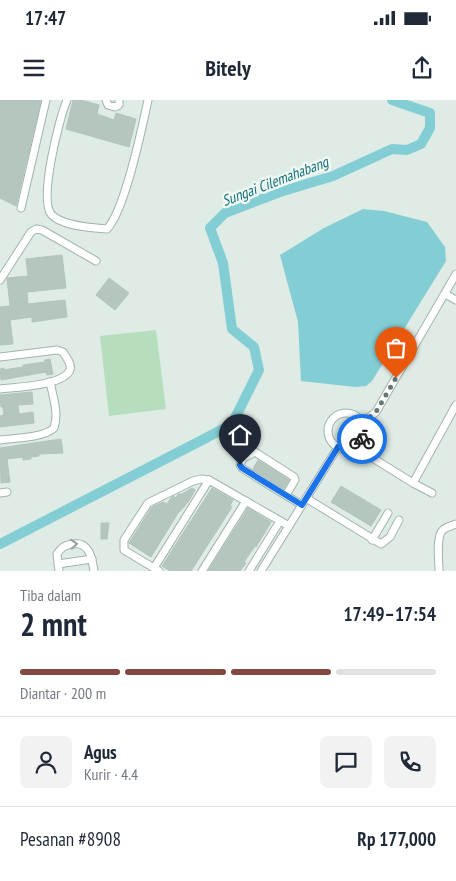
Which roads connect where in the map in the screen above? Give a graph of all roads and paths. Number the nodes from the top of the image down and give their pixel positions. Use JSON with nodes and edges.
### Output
{"nodes":[{"id":1,"x":46,"y":100,"type":"edge"},
{"id":2,"x":67,"y":100,"type":"edge"},
{"id":3,"x":106,"y":100,"type":"edge"},
{"id":4,"x":120,"y":100,"type":"edge"},
{"id":5,"x":148,"y":100,"type":"edge"},
{"id":6,"x":21,"y":208,"type":"dead end"},
{"id":7,"x":96,"y":261,"type":"dead end"},
{"id":8,"x":456,"y":274,"type":"edge"},
{"id":9,"x":0,"y":280,"type":"edge"},
{"id":10,"x":445,"y":294,"type":"junction"},
{"id":11,"x":456,"y":300,"type":"edge"},
{"id":12,"x":0,"y":357,"type":"edge"},
{"id":13,"x":50,"y":382,"type":"junction"},
{"id":14,"x":0,"y":389,"type":"edge"},
{"id":15,"x":456,"y":405,"type":"edge"},
{"id":16,"x":362,"y":423,"type":"junction"},
{"id":17,"x":0,"y":440,"type":"edge"},
{"id":18,"x":355,"y":446,"type":"junction"},
{"id":19,"x":338,"y":447,"type":"junction"},
{"id":20,"x":209,"y":480,"type":"junction"},
{"id":21,"x":413,"y":483,"type":"junction"},
{"id":22,"x":432,"y":493,"type":"dead end"},
{"id":23,"x":286,"y":495,"type":"junction"},
{"id":24,"x":306,"y":498,"type":"junction"},
{"id":25,"x":246,"y":501,"type":"junction"},
{"id":26,"x":302,"y":505,"type":"junction"},
{"id":27,"x":388,"y":514,"type":"dead end"},
{"id":28,"x":399,"y":520,"type":"dead end"},
{"id":29,"x":280,"y":521,"type":"junction"},
{"id":30,"x":455,"y":525,"type":"edge"},
{"id":31,"x":288,"y":526,"type":"junction"},
{"id":32,"x":372,"y":540,"type":"junction"},
{"id":33,"x":92,"y":559,"type":"junction"},
{"id":34,"x":58,"y":567,"type":"edge"},
{"id":35,"x":154,"y":569,"type":"edge"},
{"id":36,"x":94,"y":571,"type":"edge"},
{"id":37,"x":202,"y":571,"type":"edge"},
{"id":38,"x":249,"y":571,"type":"edge"},
{"id":39,"x":260,"y":571,"type":"edge"},
{"id":40,"x":439,"y":571,"type":"edge"}],
"edges":[{"from":1,"to":6,"type":"street"},
{"from":2,"to":5,"type":"street"},
{"from":3,"to":4,"type":"street"},
{"from":7,"to":9,"type":"street"},
{"from":8,"to":10,"type":"street"},
{"from":10,"to":11,"type":"street"},
{"from":10,"to":16,"type":"street"},
{"from":12,"to":13,"type":"street"},
{"from":13,"to":14,"type":"street"},
{"from":13,"to":17,"type":"street"},
{"from":15,"to":21,"type":"street"},
{"from":16,"to":18,"type":"street"},
{"from":16,"to":19,"type":"street"},
{"from":18,"to":19,"type":"street"},
{"from":18,"to":21,"type":"street"},
{"from":19,"to":24,"type":"street"},
{"from":20,"to":25,"type":"street"},
{"from":20,"to":35,"type":"street"},
{"from":20,"to":35,"type":"street"},
{"from":21,"to":22,"type":"street"},
{"from":23,"to":23,"type":"street"},
{"from":23,"to":26,"type":"street"},
{"from":24,"to":26,"type":"street"},
{"from":24,"to":32,"type":"street"},
{"from":25,"to":29,"type":"street"},
{"from":25,"to":37,"type":"street"},
{"from":26,"to":31,"type":"street"},
{"from":27,"to":32,"type":"street"},
{"from":28,"to":32,"type":"street"},
{"from":29,"to":31,"type":"street"},
{"from":29,"to":38,"type":"street"},
{"from":30,"to":40,"type":"street"},
{"from":31,"to":39,"type":"street"},
{"from":33,"to":34,"type":"street"},
{"from":34,"to":33,"type":"street","one_way":true},
{"from":33,"to":36,"type":"street"}]}
